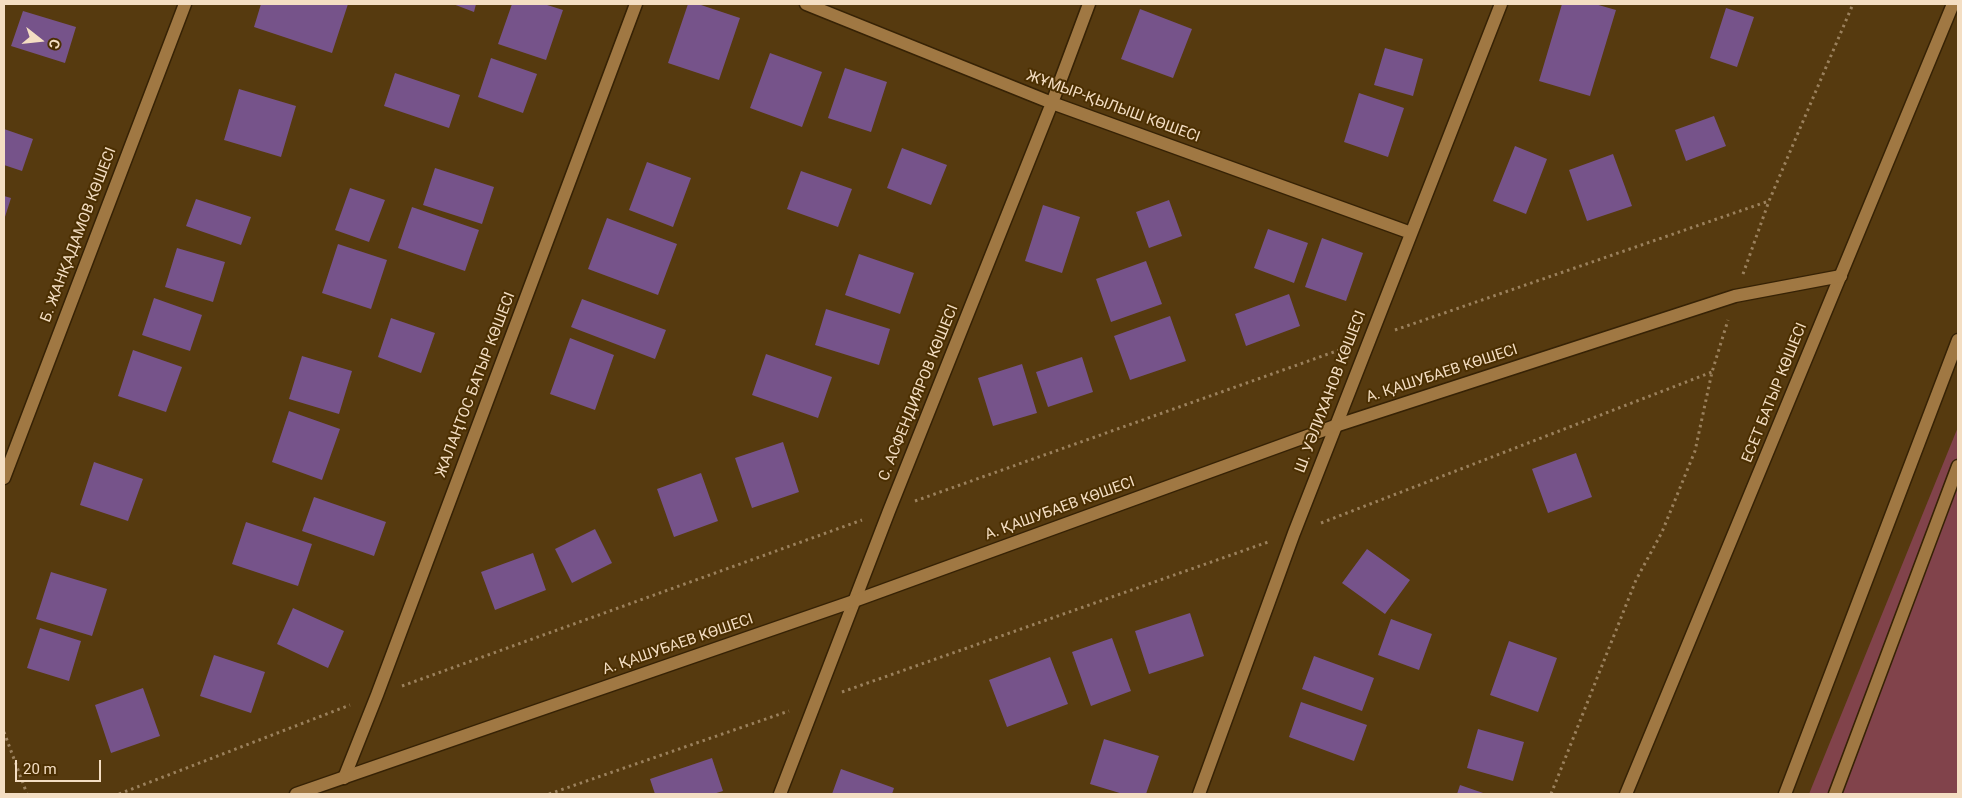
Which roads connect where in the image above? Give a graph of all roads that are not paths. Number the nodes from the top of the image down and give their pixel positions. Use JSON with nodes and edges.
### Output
{"nodes":[{"id":1,"x":185,"y":4,"type":"edge"},
{"id":2,"x":636,"y":4,"type":"edge"},
{"id":3,"x":806,"y":4,"type":"edge"},
{"id":4,"x":1089,"y":4,"type":"edge"},
{"id":5,"x":1501,"y":4,"type":"edge"},
{"id":6,"x":1953,"y":4,"type":"edge"},
{"id":7,"x":1052,"y":103,"type":"junction"},
{"id":8,"x":1411,"y":233,"type":"junction"},
{"id":9,"x":1840,"y":276,"type":"junction"},
{"id":10,"x":1958,"y":340,"type":"edge"},
{"id":11,"x":1335,"y":426,"type":"junction"},
{"id":12,"x":1958,"y":466,"type":"edge"},
{"id":13,"x":4,"y":478,"type":"edge"},
{"id":14,"x":854,"y":601,"type":"junction"},
{"id":15,"x":344,"y":778,"type":"junction"},
{"id":16,"x":296,"y":794,"type":"edge"},
{"id":17,"x":780,"y":794,"type":"edge"},
{"id":18,"x":1199,"y":794,"type":"edge"},
{"id":19,"x":1626,"y":794,"type":"edge"},
{"id":20,"x":1785,"y":794,"type":"edge"},
{"id":21,"x":1835,"y":794,"type":"edge"}],
"edges":[{"from":1,"to":13,"type":"street","name":"Б. ЖАНҚАДАМОВ КӨШЕСІ"},
{"from":2,"to":15,"type":"street","name":"ЖАЛАҢТОС БАТЫР КӨШЕСІ"},
{"from":3,"to":7,"type":"street","name":"ЖҰМЫР-ҚЫЛЫШ КӨШЕСІ"},
{"from":4,"to":7,"type":"street","name":"С. АСФЕНДИЯРОВ КӨШЕСІ"},
{"from":5,"to":8,"type":"street","name":"Ш. УӘЛИХАНОВ КӨШЕСІ"},
{"from":6,"to":9,"type":"street","name":"ЕСЕТ БАТЫР КӨШЕСІ"},
{"from":7,"to":8,"type":"street","name":"ЖҰМЫР-ҚЫЛЫШ КӨШЕСІ"},
{"from":7,"to":14,"type":"street","name":"С. АСФЕНДИЯРОВ КӨШЕСІ"},
{"from":8,"to":11,"type":"street","name":"Ш. УӘЛИХАНОВ КӨШЕСІ"},
{"from":9,"to":11,"type":"street","name":"А. ҚАШУБАЕВ КӨШЕСІ"},
{"from":9,"to":19,"type":"street","name":"ЕСЕТ БАТЫР КӨШЕСІ"},
{"from":10,"to":20,"type":"street"},
{"from":11,"to":14,"type":"street","name":"А. ҚАШУБАЕВ КӨШЕСІ"},
{"from":11,"to":18,"type":"street","name":"Ш. УӘЛИХАНОВ КӨШЕСІ"},
{"from":12,"to":21,"type":"street"},
{"from":14,"to":15,"type":"street","name":"А. ҚАШУБАЕВ КӨШЕСІ"},
{"from":14,"to":17,"type":"street","name":"С. АСФЕНДИЯРОВ КӨШЕСІ"},
{"from":15,"to":16,"type":"street","name":"А. ҚАШУБАЕВ КӨШЕСІ"}]}
